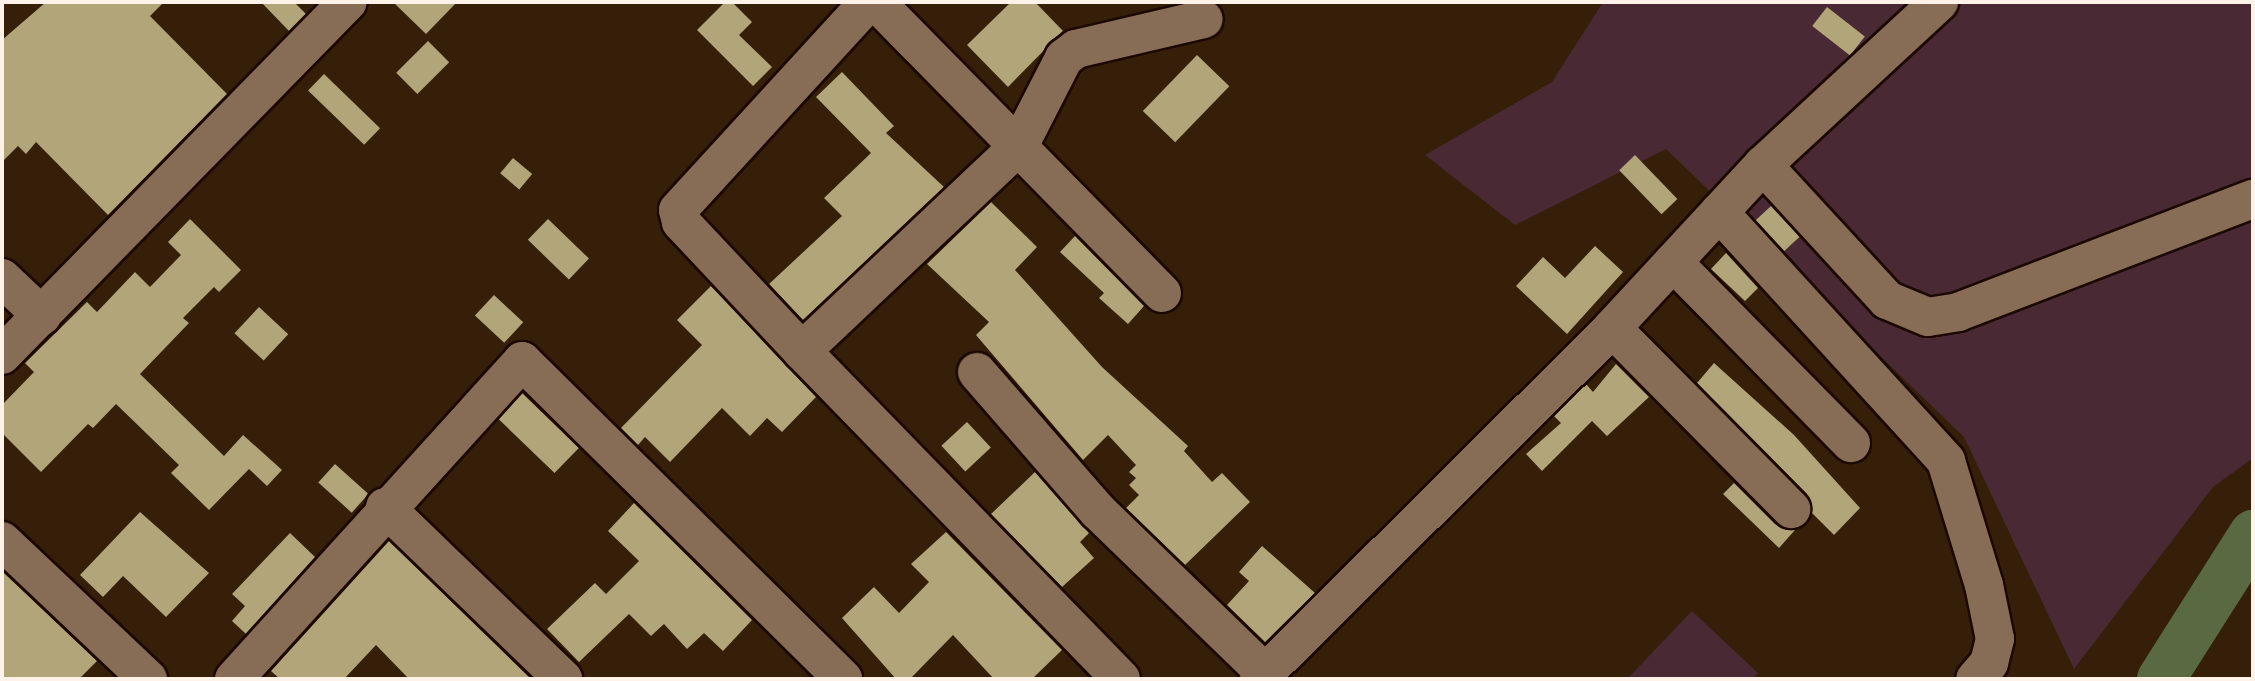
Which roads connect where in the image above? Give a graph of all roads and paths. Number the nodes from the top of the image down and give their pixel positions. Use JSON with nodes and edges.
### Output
{"nodes":[{"id":1,"x":1939,"y":2,"type":"edge"},
{"id":2,"x":338,"y":6,"type":"edge"},
{"id":3,"x":1204,"y":19,"type":"dead end"},
{"id":4,"x":1019,"y":146,"type":"junction"},
{"id":5,"x":1763,"y":165,"type":"junction"},
{"id":6,"x":2253,"y":199,"type":"edge"},
{"id":7,"x":1719,"y":212,"type":"junction"},
{"id":8,"x":1673,"y":262,"type":"junction"},
{"id":9,"x":2,"y":278,"type":"edge"},
{"id":10,"x":1162,"y":293,"type":"dead end"},
{"id":11,"x":42,"y":316,"type":"junction"},
{"id":12,"x":1612,"y":328,"type":"junction"},
{"id":13,"x":802,"y":351,"type":"junction"},
{"id":14,"x":2,"y":355,"type":"edge"},
{"id":15,"x":977,"y":372,"type":"dead end"},
{"id":16,"x":1851,"y":443,"type":"dead end"},
{"id":17,"x":385,"y":507,"type":"junction"},
{"id":18,"x":1791,"y":509,"type":"dead end"},
{"id":19,"x":2,"y":541,"type":"edge"},
{"id":20,"x":1262,"y":676,"type":"edge"},
{"id":21,"x":148,"y":679,"type":"edge"},
{"id":22,"x":234,"y":679,"type":"edge"},
{"id":23,"x":563,"y":679,"type":"edge"},
{"id":24,"x":843,"y":679,"type":"edge"},
{"id":25,"x":1121,"y":679,"type":"edge"},
{"id":26,"x":1975,"y":679,"type":"edge"}],
"edges":[{"from":1,"to":5,"type":"street"},
{"from":2,"to":11,"type":"street"},
{"from":3,"to":4,"type":"street"},
{"from":4,"to":10,"type":"street"},
{"from":4,"to":13,"type":"street"},
{"from":4,"to":13,"type":"street"},
{"from":5,"to":6,"type":"street"},
{"from":5,"to":7,"type":"street"},
{"from":7,"to":8,"type":"street"},
{"from":7,"to":26,"type":"street"},
{"from":8,"to":12,"type":"street"},
{"from":8,"to":16,"type":"street"},
{"from":9,"to":11,"type":"street"},
{"from":11,"to":14,"type":"street"},
{"from":12,"to":18,"type":"street"},
{"from":12,"to":20,"type":"street"},
{"from":13,"to":25,"type":"street"},
{"from":15,"to":20,"type":"street"},
{"from":17,"to":22,"type":"street"},
{"from":17,"to":23,"type":"street"},
{"from":17,"to":24,"type":"street"},
{"from":19,"to":21,"type":"street"}]}
